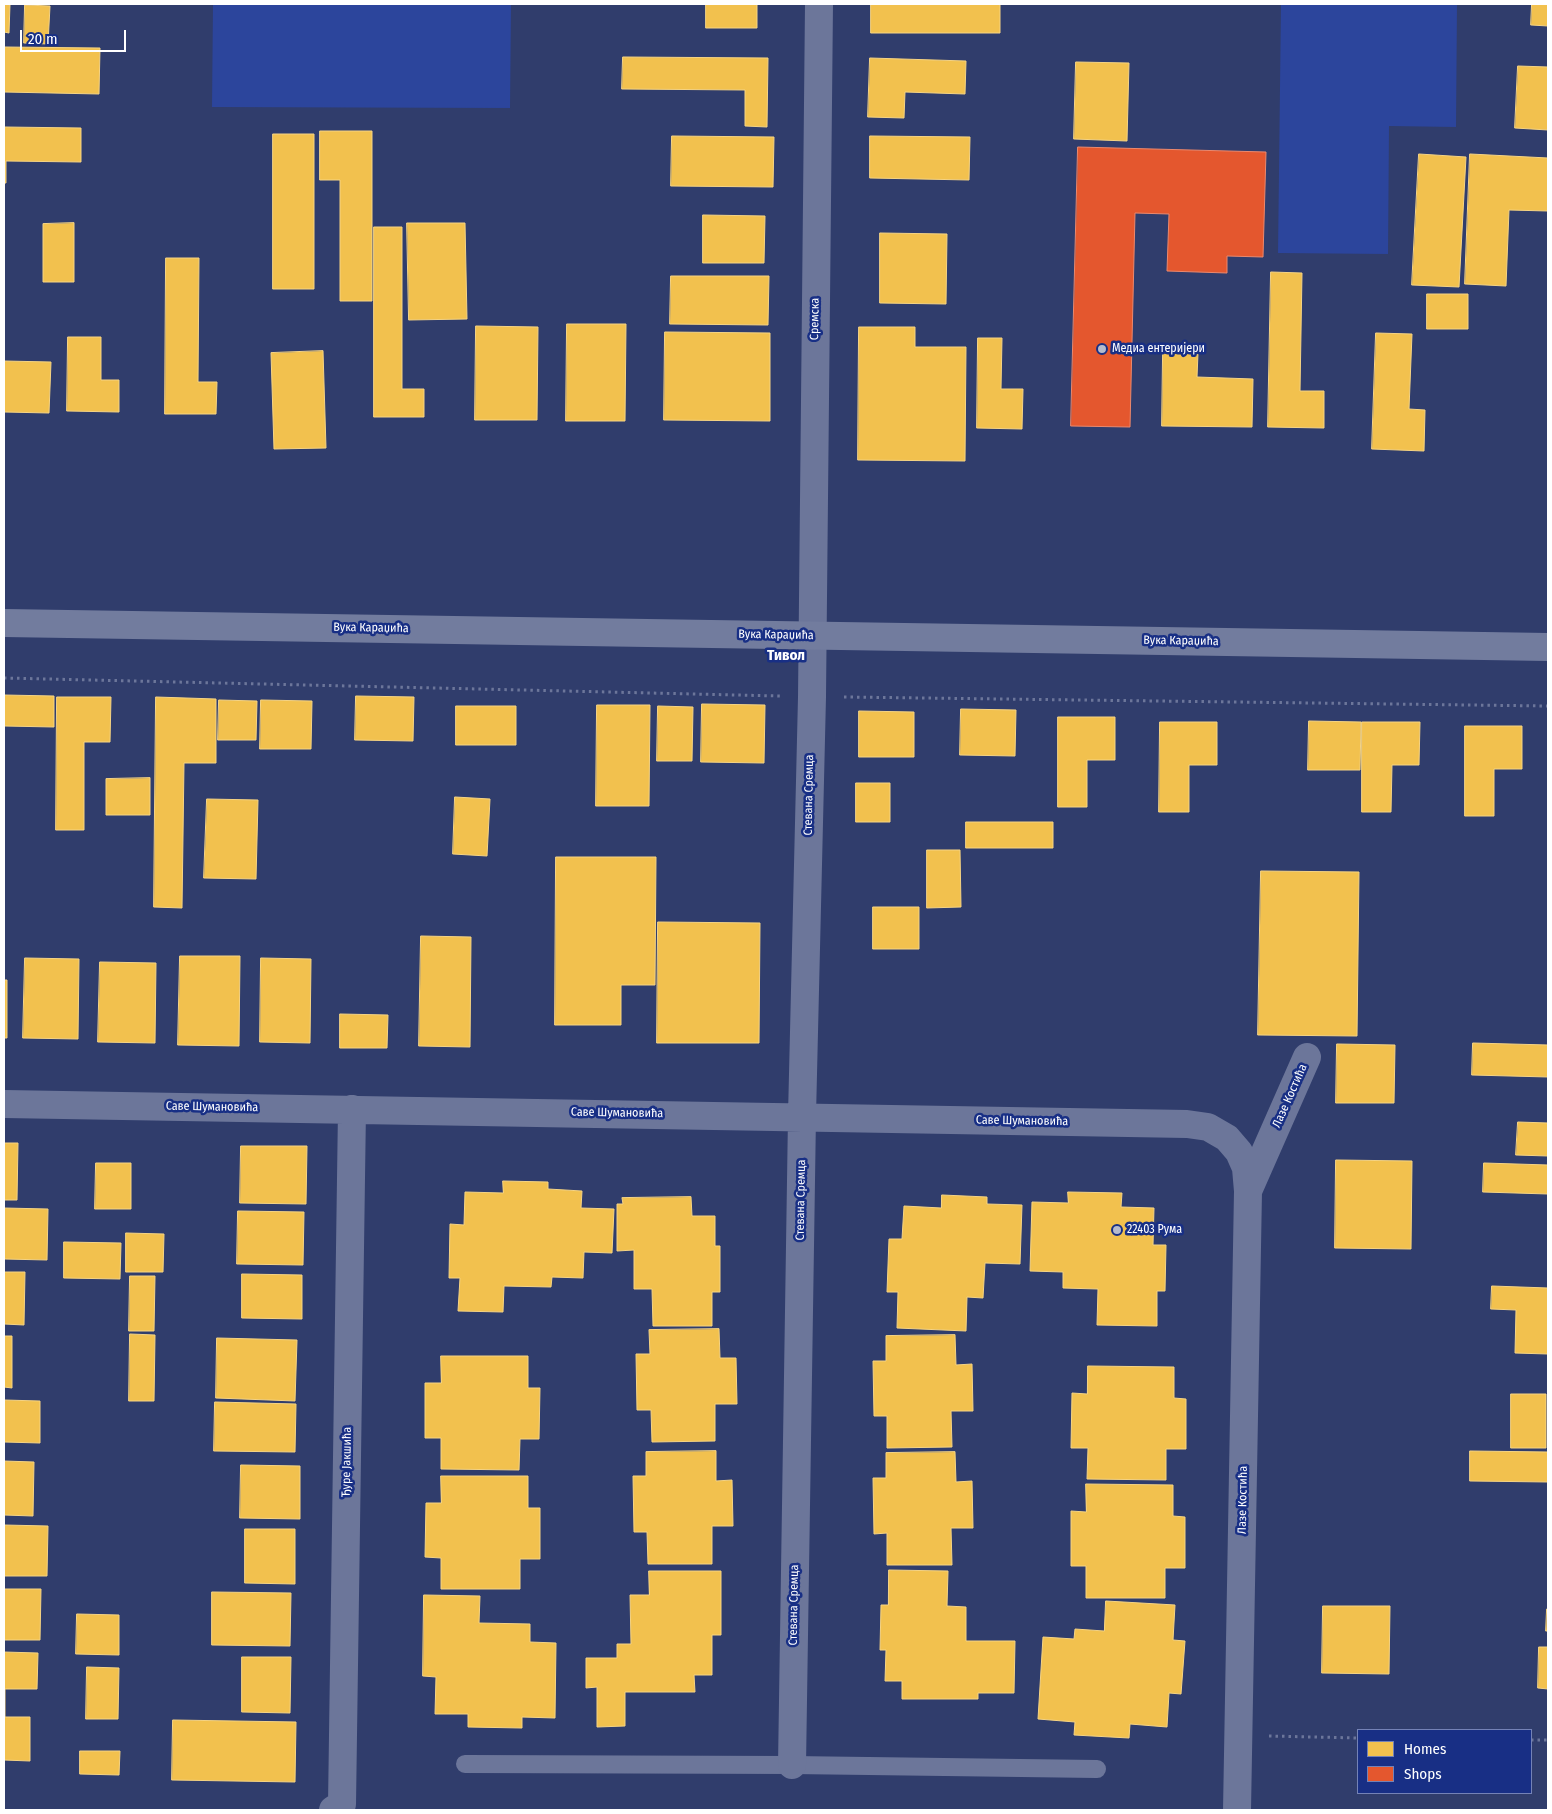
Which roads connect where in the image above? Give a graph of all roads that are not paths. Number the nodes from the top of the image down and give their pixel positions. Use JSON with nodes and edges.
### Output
{"nodes":[{"id":1,"x":819,"y":4,"type":"edge"},
{"id":2,"x":4,"y":622,"type":"edge"},
{"id":3,"x":812,"y":635,"type":"junction"},
{"id":4,"x":1548,"y":647,"type":"edge"},
{"id":5,"x":1307,"y":1057,"type":"dead end"},
{"id":6,"x":4,"y":1104,"type":"edge"},
{"id":7,"x":352,"y":1109,"type":"junction"},
{"id":8,"x":802,"y":1116,"type":"junction"},
{"id":9,"x":1227,"y":1138,"type":"joint"},
{"id":10,"x":1248,"y":1190,"type":"junction"},
{"id":11,"x":465,"y":1764,"type":"dead end"},
{"id":12,"x":792,"y":1765,"type":"junction"},
{"id":13,"x":1097,"y":1770,"type":"dead end"},
{"id":14,"x":333,"y":1810,"type":"edge"},
{"id":15,"x":1237,"y":1810,"type":"edge"}],
"edges":[{"from":1,"to":3,"type":"street","name":"Сремска"},
{"from":2,"to":3,"type":"main road","name":"Вука Караџића"},
{"from":3,"to":4,"type":"main road","name":"Вука Караџића"},
{"from":3,"to":8,"type":"street","name":"Стевана Сремца"},
{"from":5,"to":10,"type":"street","name":"Лазе Костића"},
{"from":6,"to":7,"type":"street","name":"Саве Шумановића"},
{"from":7,"to":8,"type":"street","name":"Саве Шумановића"},
{"from":7,"to":14,"type":"street","name":"Ђуре Јакшића"},
{"from":8,"to":9,"type":"street","name":"Саве Шумановића"},
{"from":8,"to":12,"type":"street","name":"Стевана Сремца"},
{"from":9,"to":10,"type":"street","name":"Лазе Костића"},
{"from":10,"to":15,"type":"street","name":"Лазе Костића"},
{"from":11,"to":12,"type":"lane"},
{"from":12,"to":13,"type":"lane"}]}
